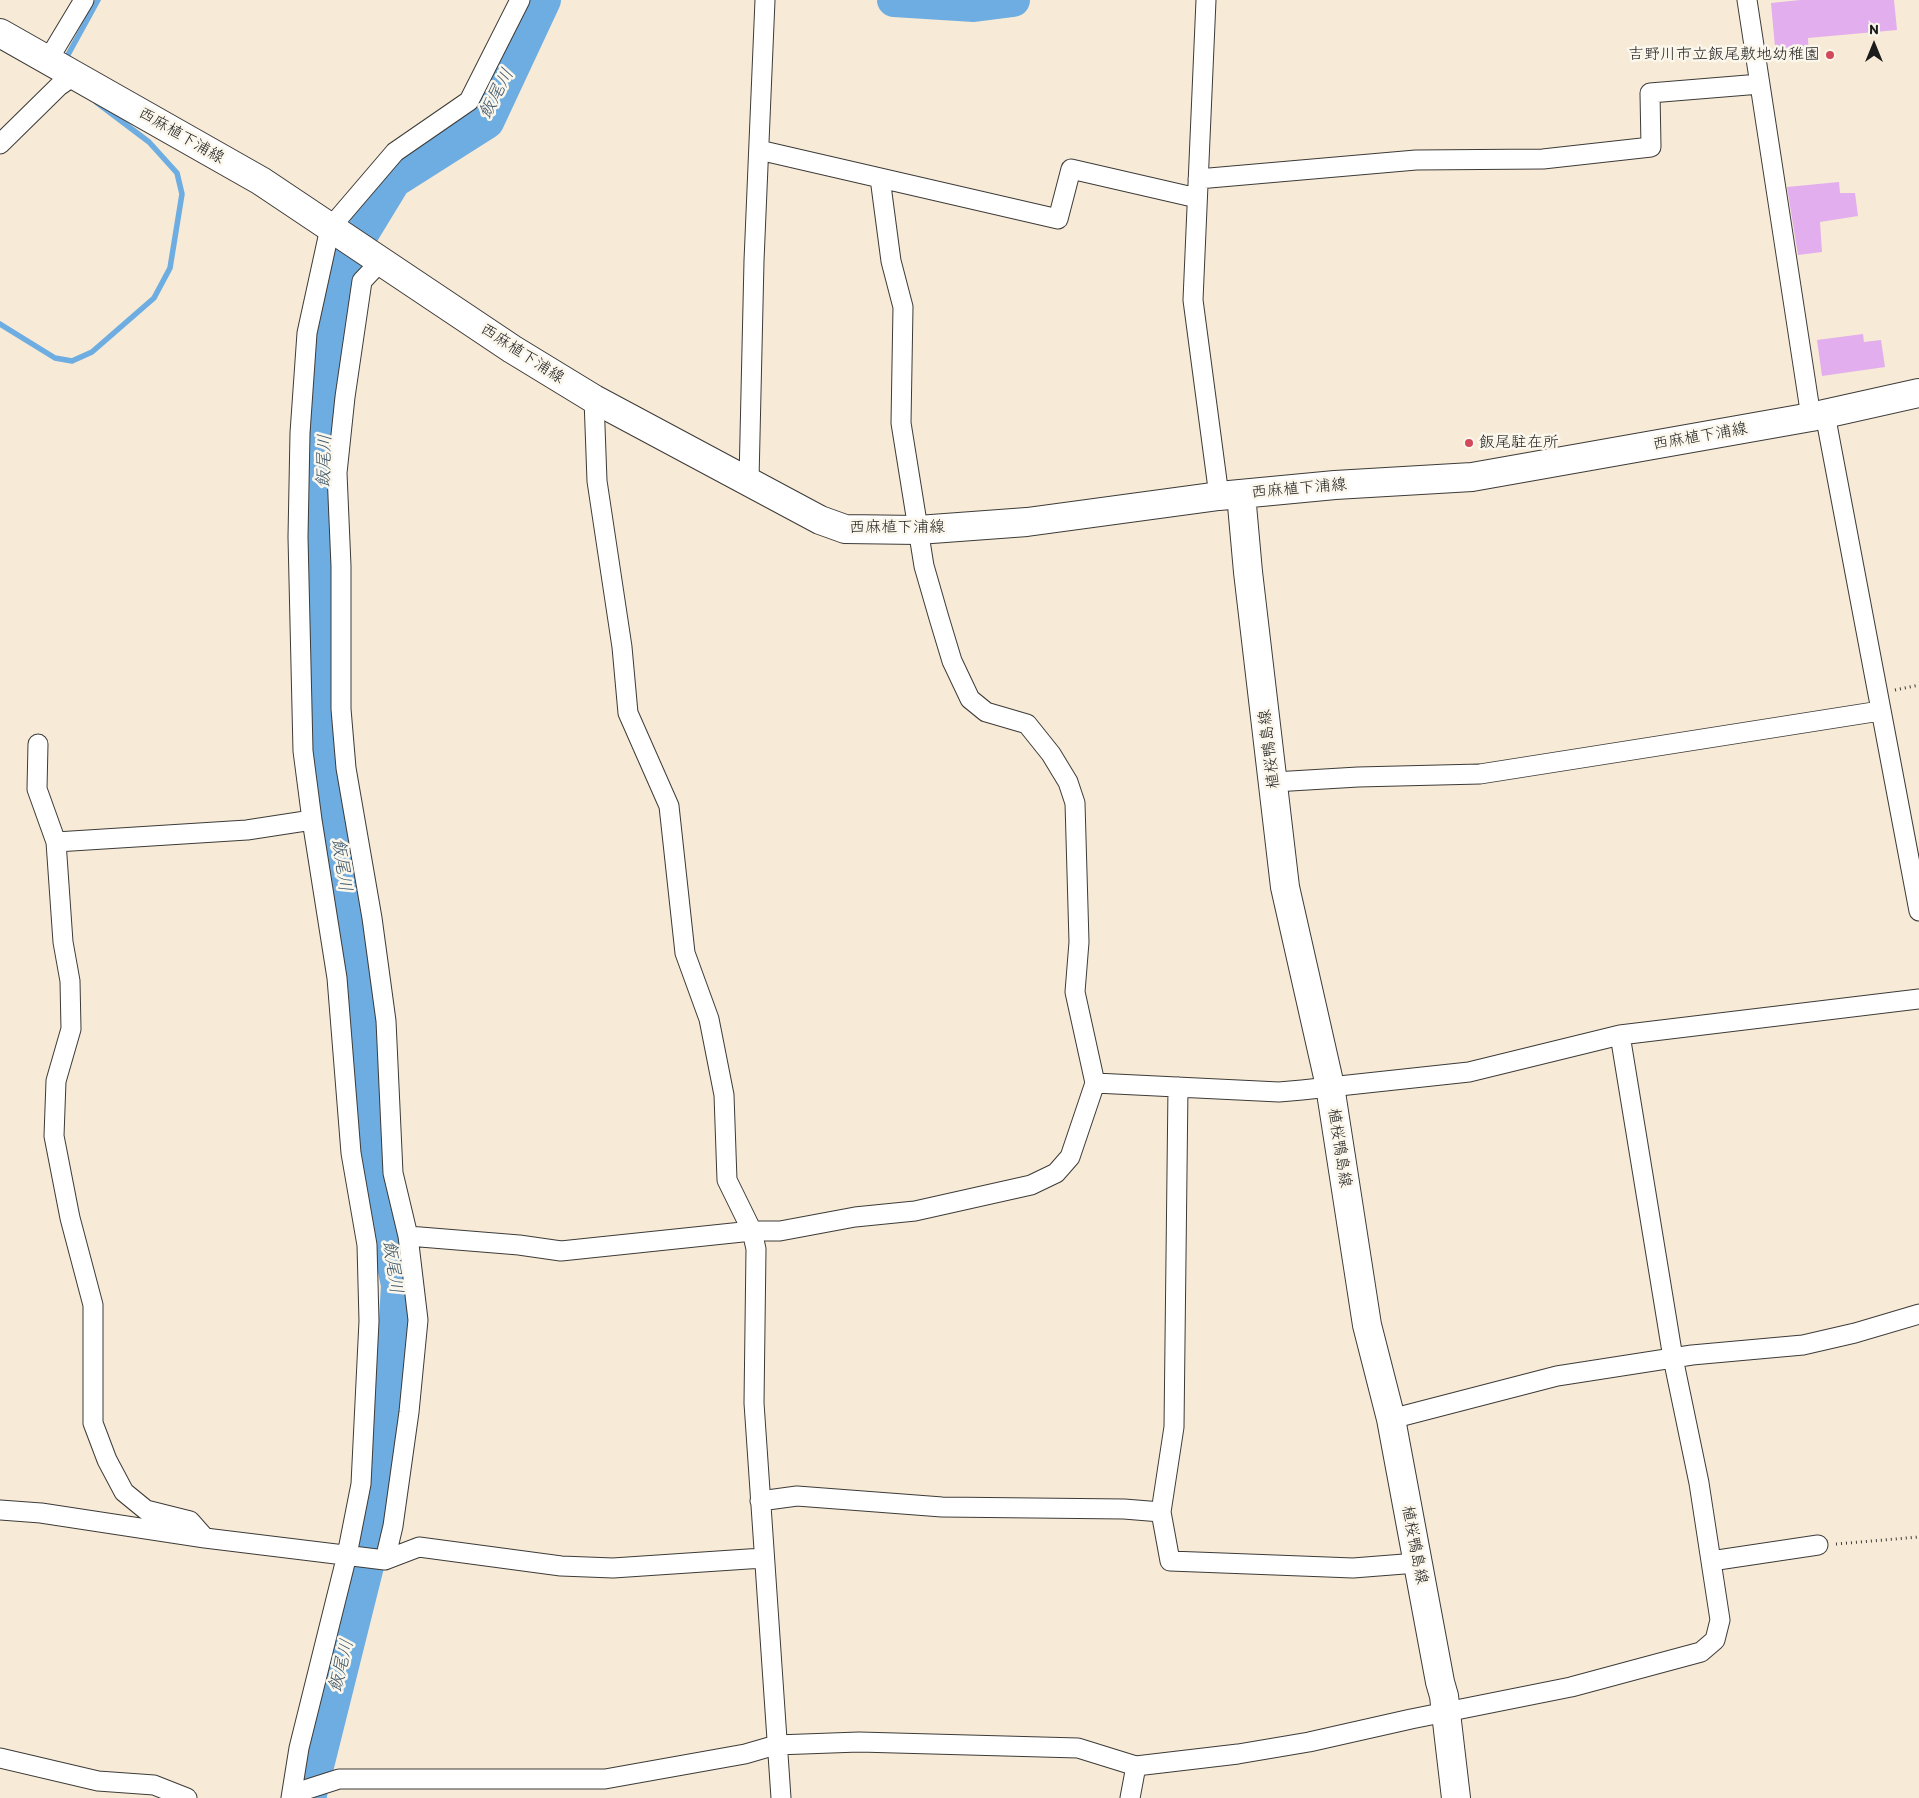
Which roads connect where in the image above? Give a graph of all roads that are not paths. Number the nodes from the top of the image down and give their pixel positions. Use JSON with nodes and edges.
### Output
{"nodes":[{"id":1,"x":84,"y":0,"type":"edge"},
{"id":2,"x":520,"y":0,"type":"edge"},
{"id":3,"x":1206,"y":0,"type":"edge"},
{"id":4,"x":1747,"y":0,"type":"edge"},
{"id":5,"x":765,"y":8,"type":"edge"},
{"id":6,"x":0,"y":33,"type":"edge"},
{"id":7,"x":62,"y":71,"type":"junction"},
{"id":8,"x":1760,"y":84,"type":"junction"},
{"id":9,"x":0,"y":144,"type":"edge"},
{"id":10,"x":759,"y":150,"type":"junction"},
{"id":11,"x":880,"y":178,"type":"junction"},
{"id":12,"x":1198,"y":178,"type":"junction"},
{"id":13,"x":1197,"y":198,"type":"junction"},
{"id":14,"x":335,"y":231,"type":"junction"},
{"id":15,"x":377,"y":259,"type":"junction"},
{"id":16,"x":1919,"y":393,"type":"edge"},
{"id":17,"x":594,"y":399,"type":"junction"},
{"id":18,"x":1818,"y":416,"type":"junction"},
{"id":19,"x":749,"y":480,"type":"junction"},
{"id":20,"x":1230,"y":495,"type":"junction"},
{"id":21,"x":918,"y":530,"type":"junction"},
{"id":22,"x":1880,"y":711,"type":"junction"},
{"id":23,"x":38,"y":744,"type":"dead end"},
{"id":24,"x":1274,"y":782,"type":"junction"},
{"id":25,"x":312,"y":820,"type":"junction"},
{"id":26,"x":56,"y":842,"type":"junction"},
{"id":27,"x":1919,"y":911,"type":"edge"},
{"id":28,"x":1919,"y":999,"type":"edge"},
{"id":29,"x":1620,"y":1035,"type":"junction"},
{"id":30,"x":1095,"y":1083,"type":"junction"},
{"id":31,"x":1330,"y":1086,"type":"junction"},
{"id":32,"x":1178,"y":1087,"type":"junction"},
{"id":33,"x":752,"y":1231,"type":"junction"},
{"id":34,"x":408,"y":1236,"type":"junction"},
{"id":35,"x":1919,"y":1314,"type":"edge"},
{"id":36,"x":1673,"y":1358,"type":"junction"},
{"id":37,"x":1391,"y":1419,"type":"junction"},
{"id":38,"x":760,"y":1501,"type":"junction"},
{"id":39,"x":0,"y":1510,"type":"edge"},
{"id":40,"x":1161,"y":1512,"type":"junction"},
{"id":41,"x":205,"y":1538,"type":"junction"},
{"id":42,"x":1818,"y":1545,"type":"road end"},
{"id":43,"x":347,"y":1555,"type":"junction"},
{"id":44,"x":763,"y":1558,"type":"junction"},
{"id":45,"x":386,"y":1560,"type":"junction"},
{"id":46,"x":1711,"y":1561,"type":"junction"},
{"id":47,"x":1417,"y":1563,"type":"junction"},
{"id":48,"x":1446,"y":1712,"type":"junction"},
{"id":49,"x":776,"y":1745,"type":"junction"},
{"id":50,"x":0,"y":1758,"type":"edge"},
{"id":51,"x":1136,"y":1766,"type":"junction"},
{"id":52,"x":292,"y":1796,"type":"edge"},
{"id":53,"x":187,"y":1798,"type":"edge"},
{"id":54,"x":780,"y":1798,"type":"edge"},
{"id":55,"x":1130,"y":1798,"type":"edge"},
{"id":56,"x":1456,"y":1798,"type":"edge"}],
"edges":[{"from":1,"to":7,"type":"street"},
{"from":2,"to":14,"type":"street"},
{"from":3,"to":12,"type":"street"},
{"from":4,"to":8,"type":"street"},
{"from":5,"to":10,"type":"street"},
{"from":6,"to":7,"type":"main road","name":"西麻植下浦線"},
{"from":7,"to":9,"type":"street"},
{"from":7,"to":14,"type":"main road","name":"西麻植下浦線"},
{"from":8,"to":12,"type":"street"},
{"from":8,"to":18,"type":"street"},
{"from":10,"to":11,"type":"street"},
{"from":10,"to":19,"type":"street"},
{"from":11,"to":13,"type":"street"},
{"from":11,"to":21,"type":"street"},
{"from":12,"to":13,"type":"street"},
{"from":13,"to":20,"type":"street"},
{"from":14,"to":15,"type":"main road","name":"西麻植下浦線"},
{"from":14,"to":25,"type":"street"},
{"from":15,"to":17,"type":"main road","name":"西麻植下浦線"},
{"from":15,"to":34,"type":"street"},
{"from":16,"to":18,"type":"main road","name":"西麻植下浦線"},
{"from":17,"to":19,"type":"main road","name":"西麻植下浦線"},
{"from":17,"to":33,"type":"street"},
{"from":18,"to":20,"type":"main road","name":"西麻植下浦線"},
{"from":18,"to":22,"type":"street"},
{"from":19,"to":21,"type":"main road","name":"西麻植下浦線"},
{"from":20,"to":21,"type":"main road","name":"西麻植下浦線"},
{"from":20,"to":24,"type":"main road","name":"植桜鴨島線"},
{"from":21,"to":30,"type":"street"},
{"from":22,"to":24,"type":"street"},
{"from":22,"to":27,"type":"street"},
{"from":23,"to":26,"type":"street"},
{"from":24,"to":31,"type":"main road","name":"植桜鴨島線"},
{"from":25,"to":26,"type":"street"},
{"from":25,"to":43,"type":"street"},
{"from":26,"to":41,"type":"street"},
{"from":28,"to":29,"type":"street"},
{"from":29,"to":31,"type":"street"},
{"from":29,"to":36,"type":"street"},
{"from":30,"to":32,"type":"street"},
{"from":30,"to":33,"type":"street"},
{"from":31,"to":32,"type":"street"},
{"from":31,"to":37,"type":"main road","name":"植桜鴨島線"},
{"from":32,"to":40,"type":"street"},
{"from":33,"to":34,"type":"street"},
{"from":33,"to":38,"type":"street"},
{"from":34,"to":45,"type":"street"},
{"from":35,"to":36,"type":"street"},
{"from":36,"to":37,"type":"street"},
{"from":36,"to":46,"type":"street"},
{"from":37,"to":47,"type":"main road","name":"植桜鴨島線"},
{"from":38,"to":40,"type":"street"},
{"from":38,"to":44,"type":"street"},
{"from":39,"to":41,"type":"street"},
{"from":40,"to":47,"type":"street"},
{"from":41,"to":43,"type":"street"},
{"from":42,"to":46,"type":"street"},
{"from":43,"to":45,"type":"street"},
{"from":43,"to":52,"type":"street"},
{"from":44,"to":45,"type":"street"},
{"from":44,"to":49,"type":"street"},
{"from":46,"to":48,"type":"street"},
{"from":47,"to":48,"type":"main road","name":"植桜鴨島線"},
{"from":48,"to":51,"type":"street"},
{"from":48,"to":56,"type":"main road","name":"植桜鴨島線"},
{"from":49,"to":51,"type":"street"},
{"from":49,"to":52,"type":"street"},
{"from":49,"to":54,"type":"street"},
{"from":50,"to":53,"type":"street"},
{"from":51,"to":55,"type":"street"}]}
